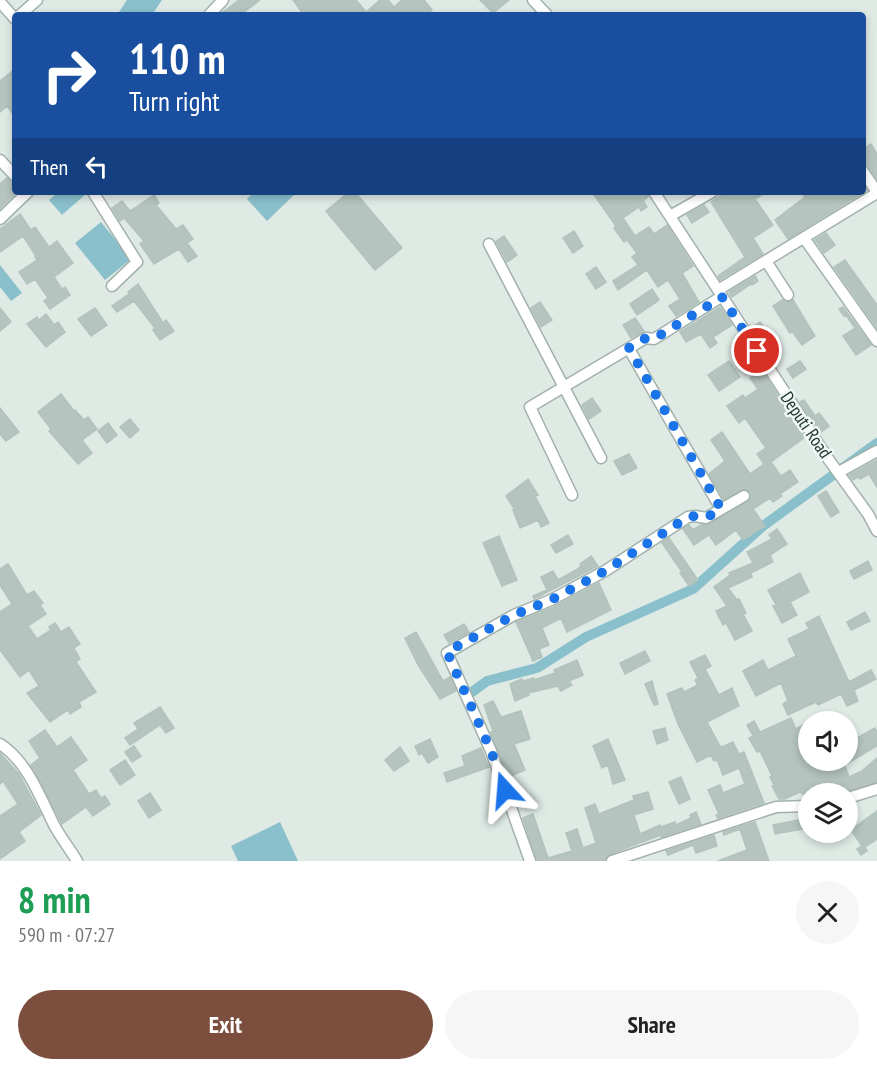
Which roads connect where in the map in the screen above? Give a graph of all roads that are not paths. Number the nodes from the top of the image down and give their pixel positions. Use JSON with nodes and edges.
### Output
{"nodes":[{"id":1,"x":37,"y":0,"type":"edge"},
{"id":2,"x":223,"y":0,"type":"edge"},
{"id":3,"x":533,"y":0,"type":"edge"},
{"id":4,"x":0,"y":2,"type":"edge"},
{"id":5,"x":23,"y":12,"type":"edge"},
{"id":6,"x":212,"y":12,"type":"edge"},
{"id":7,"x":544,"y":12,"type":"edge"},
{"id":8,"x":12,"y":15,"type":"edge"},
{"id":9,"x":0,"y":160,"type":"edge"},
{"id":10,"x":12,"y":173,"type":"edge"},
{"id":11,"x":866,"y":176,"type":"edge"},
{"id":12,"x":877,"y":192,"type":"edge"},
{"id":13,"x":25,"y":195,"type":"edge"},
{"id":14,"x":95,"y":195,"type":"edge"},
{"id":15,"x":656,"y":195,"type":"edge"},
{"id":16,"x":707,"y":195,"type":"edge"},
{"id":17,"x":670,"y":216,"type":"junction"},
{"id":18,"x":0,"y":219,"type":"edge"},
{"id":19,"x":804,"y":237,"type":"junction"},
{"id":20,"x":489,"y":244,"type":"dead end"},
{"id":21,"x":766,"y":261,"type":"junction"},
{"id":22,"x":112,"y":286,"type":"dead end"},
{"id":23,"x":719,"y":293,"type":"junction"},
{"id":24,"x":788,"y":295,"type":"dead end"},
{"id":25,"x":877,"y":341,"type":"edge"},
{"id":26,"x":629,"y":348,"type":"junction"},
{"id":27,"x":563,"y":388,"type":"junction"},
{"id":28,"x":877,"y":451,"type":"edge"},
{"id":29,"x":601,"y":458,"type":"dead end"},
{"id":30,"x":839,"y":472,"type":"junction"},
{"id":31,"x":572,"y":495,"type":"dead end"},
{"id":32,"x":744,"y":496,"type":"dead end"},
{"id":33,"x":721,"y":509,"type":"junction"},
{"id":34,"x":877,"y":531,"type":"edge"},
{"id":35,"x":0,"y":744,"type":"edge"},
{"id":36,"x":877,"y":789,"type":"edge"},
{"id":37,"x":858,"y":795,"type":"edge"},
{"id":38,"x":798,"y":806,"type":"edge"},
{"id":39,"x":77,"y":861,"type":"edge"},
{"id":40,"x":530,"y":861,"type":"edge"},
{"id":41,"x":612,"y":861,"type":"edge"}],
"edges":[{"from":1,"to":5,"type":"street"},
{"from":2,"to":6,"type":"street"},
{"from":3,"to":7,"type":"street"},
{"from":4,"to":8,"type":"street"},
{"from":9,"to":10,"type":"street"},
{"from":11,"to":12,"type":"street"},
{"from":12,"to":19,"type":"street"},
{"from":13,"to":18,"type":"street"},
{"from":14,"to":22,"type":"street"},
{"from":15,"to":17,"type":"street","name":"Deputi Road"},
{"from":16,"to":17,"type":"street"},
{"from":17,"to":23,"type":"street","name":"Deputi Road"},
{"from":19,"to":21,"type":"street"},
{"from":19,"to":25,"type":"street"},
{"from":20,"to":27,"type":"street"},
{"from":21,"to":23,"type":"street"},
{"from":21,"to":24,"type":"street"},
{"from":23,"to":26,"type":"street"},
{"from":23,"to":30,"type":"street","name":"Deputi Road"},
{"from":26,"to":27,"type":"street"},
{"from":26,"to":33,"type":"street"},
{"from":27,"to":29,"type":"street"},
{"from":27,"to":31,"type":"street"},
{"from":28,"to":30,"type":"street"},
{"from":30,"to":34,"type":"street","name":"Deputi Road"},
{"from":32,"to":33,"type":"street"},
{"from":33,"to":40,"type":"street"},
{"from":35,"to":39,"type":"street"},
{"from":36,"to":37,"type":"street"},
{"from":38,"to":41,"type":"street"}]}
